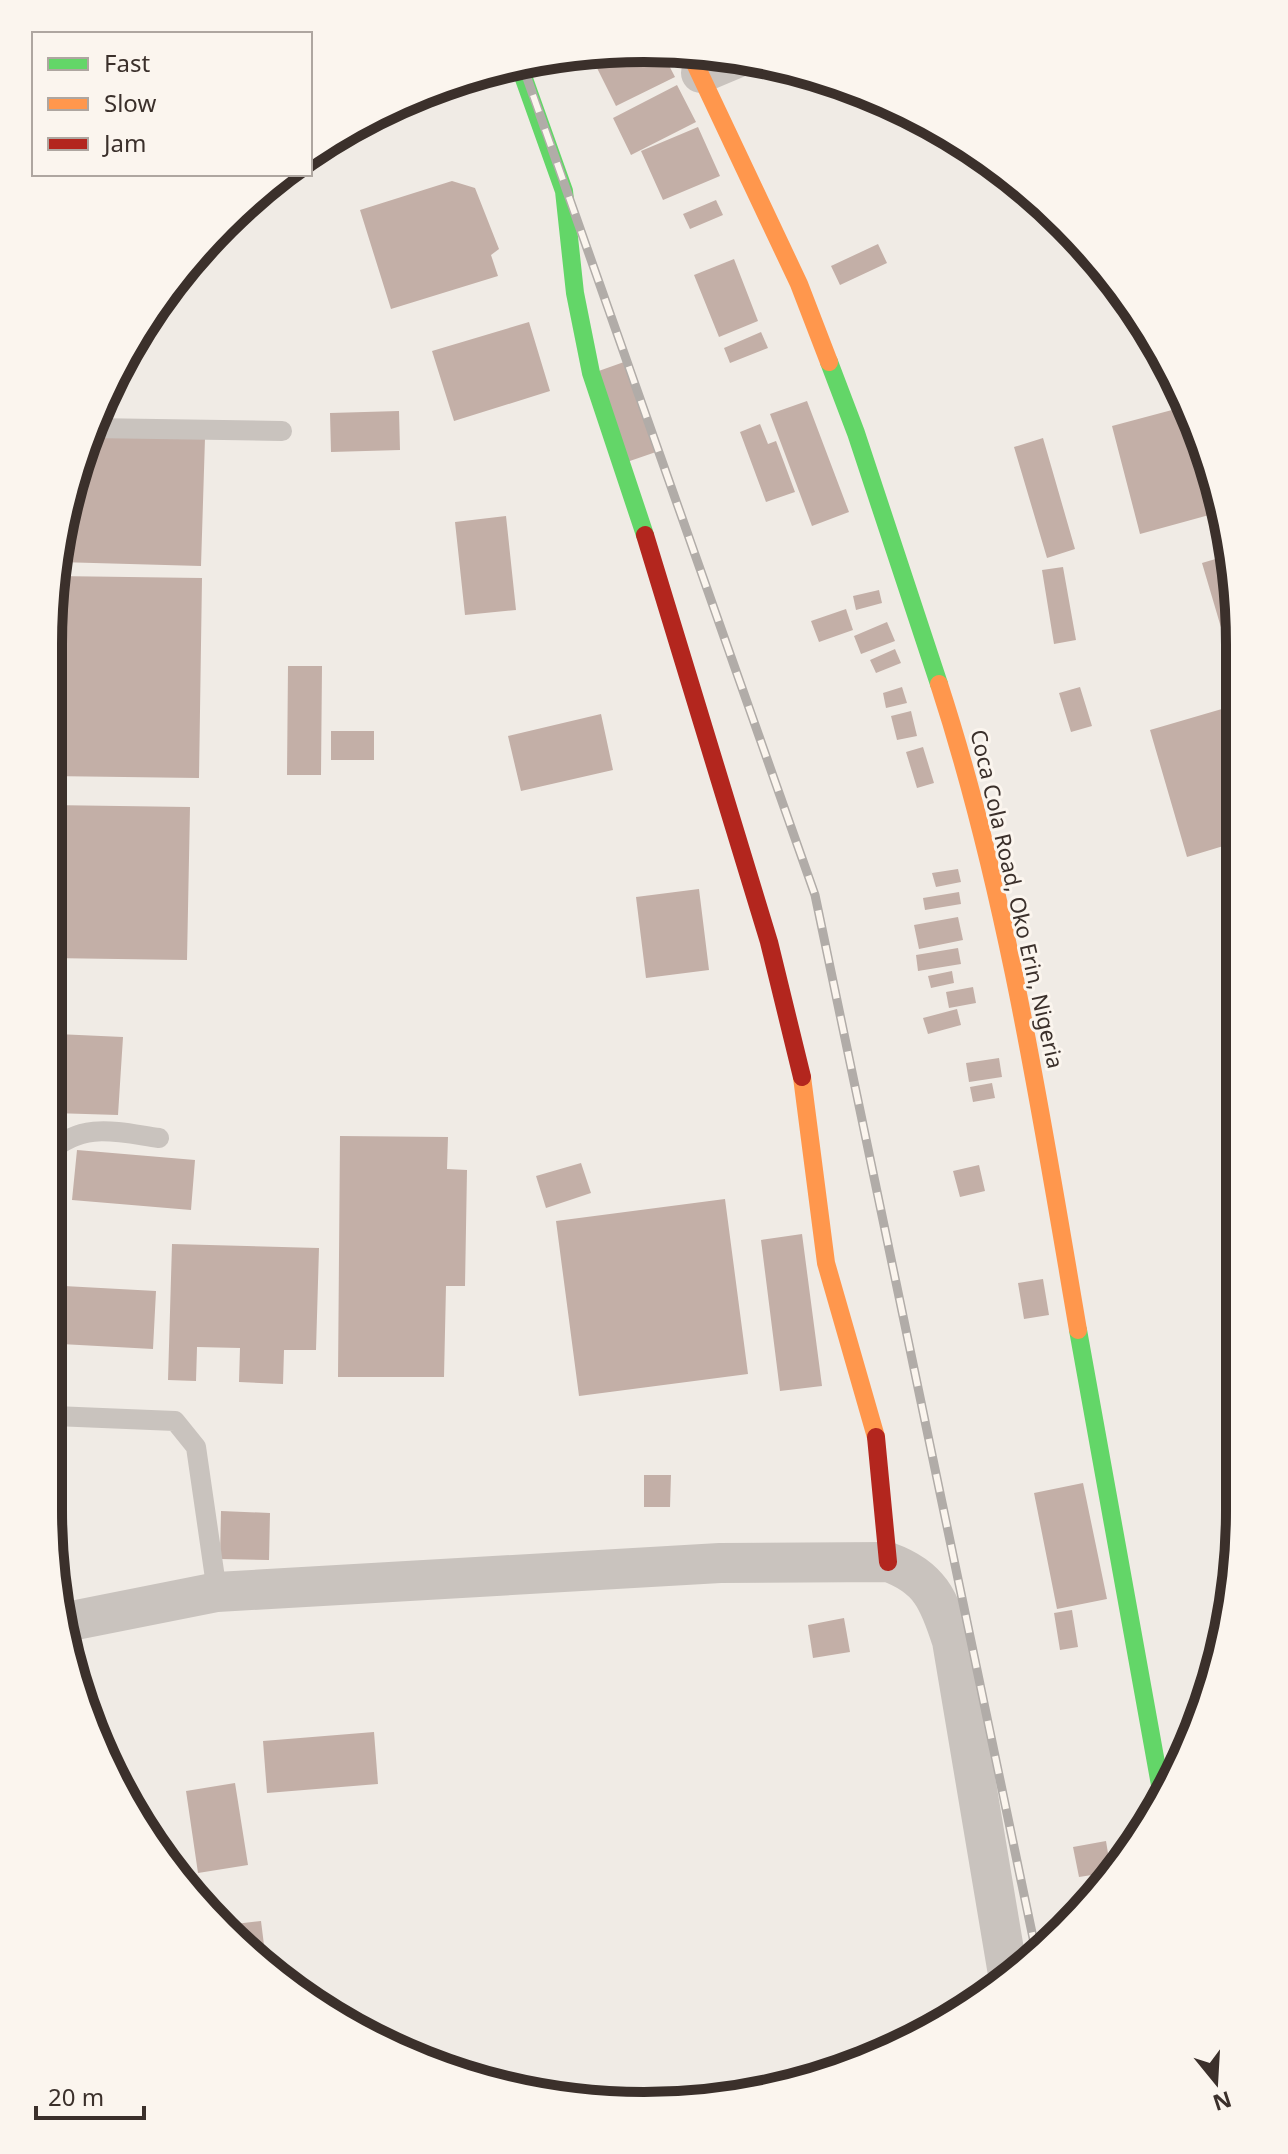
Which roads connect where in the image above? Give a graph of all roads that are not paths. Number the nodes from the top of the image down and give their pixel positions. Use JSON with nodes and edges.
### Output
{"nodes":[{"id":1,"x":696,"y":64,"type":"edge"},
{"id":2,"x":523,"y":75,"type":"edge"},
{"id":3,"x":103,"y":428,"type":"edge"},
{"id":4,"x":282,"y":431,"type":"dead end"},
{"id":5,"x":159,"y":1138,"type":"dead end"},
{"id":6,"x":62,"y":1140,"type":"edge"},
{"id":7,"x":62,"y":1416,"type":"edge"},
{"id":8,"x":888,"y":1562,"type":"junction"},
{"id":9,"x":217,"y":1592,"type":"junction"},
{"id":10,"x":72,"y":1621,"type":"edge"},
{"id":11,"x":1159,"y":1780,"type":"edge"},
{"id":12,"x":1007,"y":1965,"type":"edge"}],
"edges":[{"from":1,"to":11,"type":"street","name":"Coca Cola Road, Oko Erin, Nigeria"},
{"from":2,"to":8,"type":"street"},
{"from":3,"to":4,"type":"lane"},
{"from":5,"to":6,"type":"lane"},
{"from":7,"to":9,"type":"lane"},
{"from":8,"to":9,"type":"street"},
{"from":8,"to":12,"type":"street"},
{"from":9,"to":10,"type":"street"}]}
